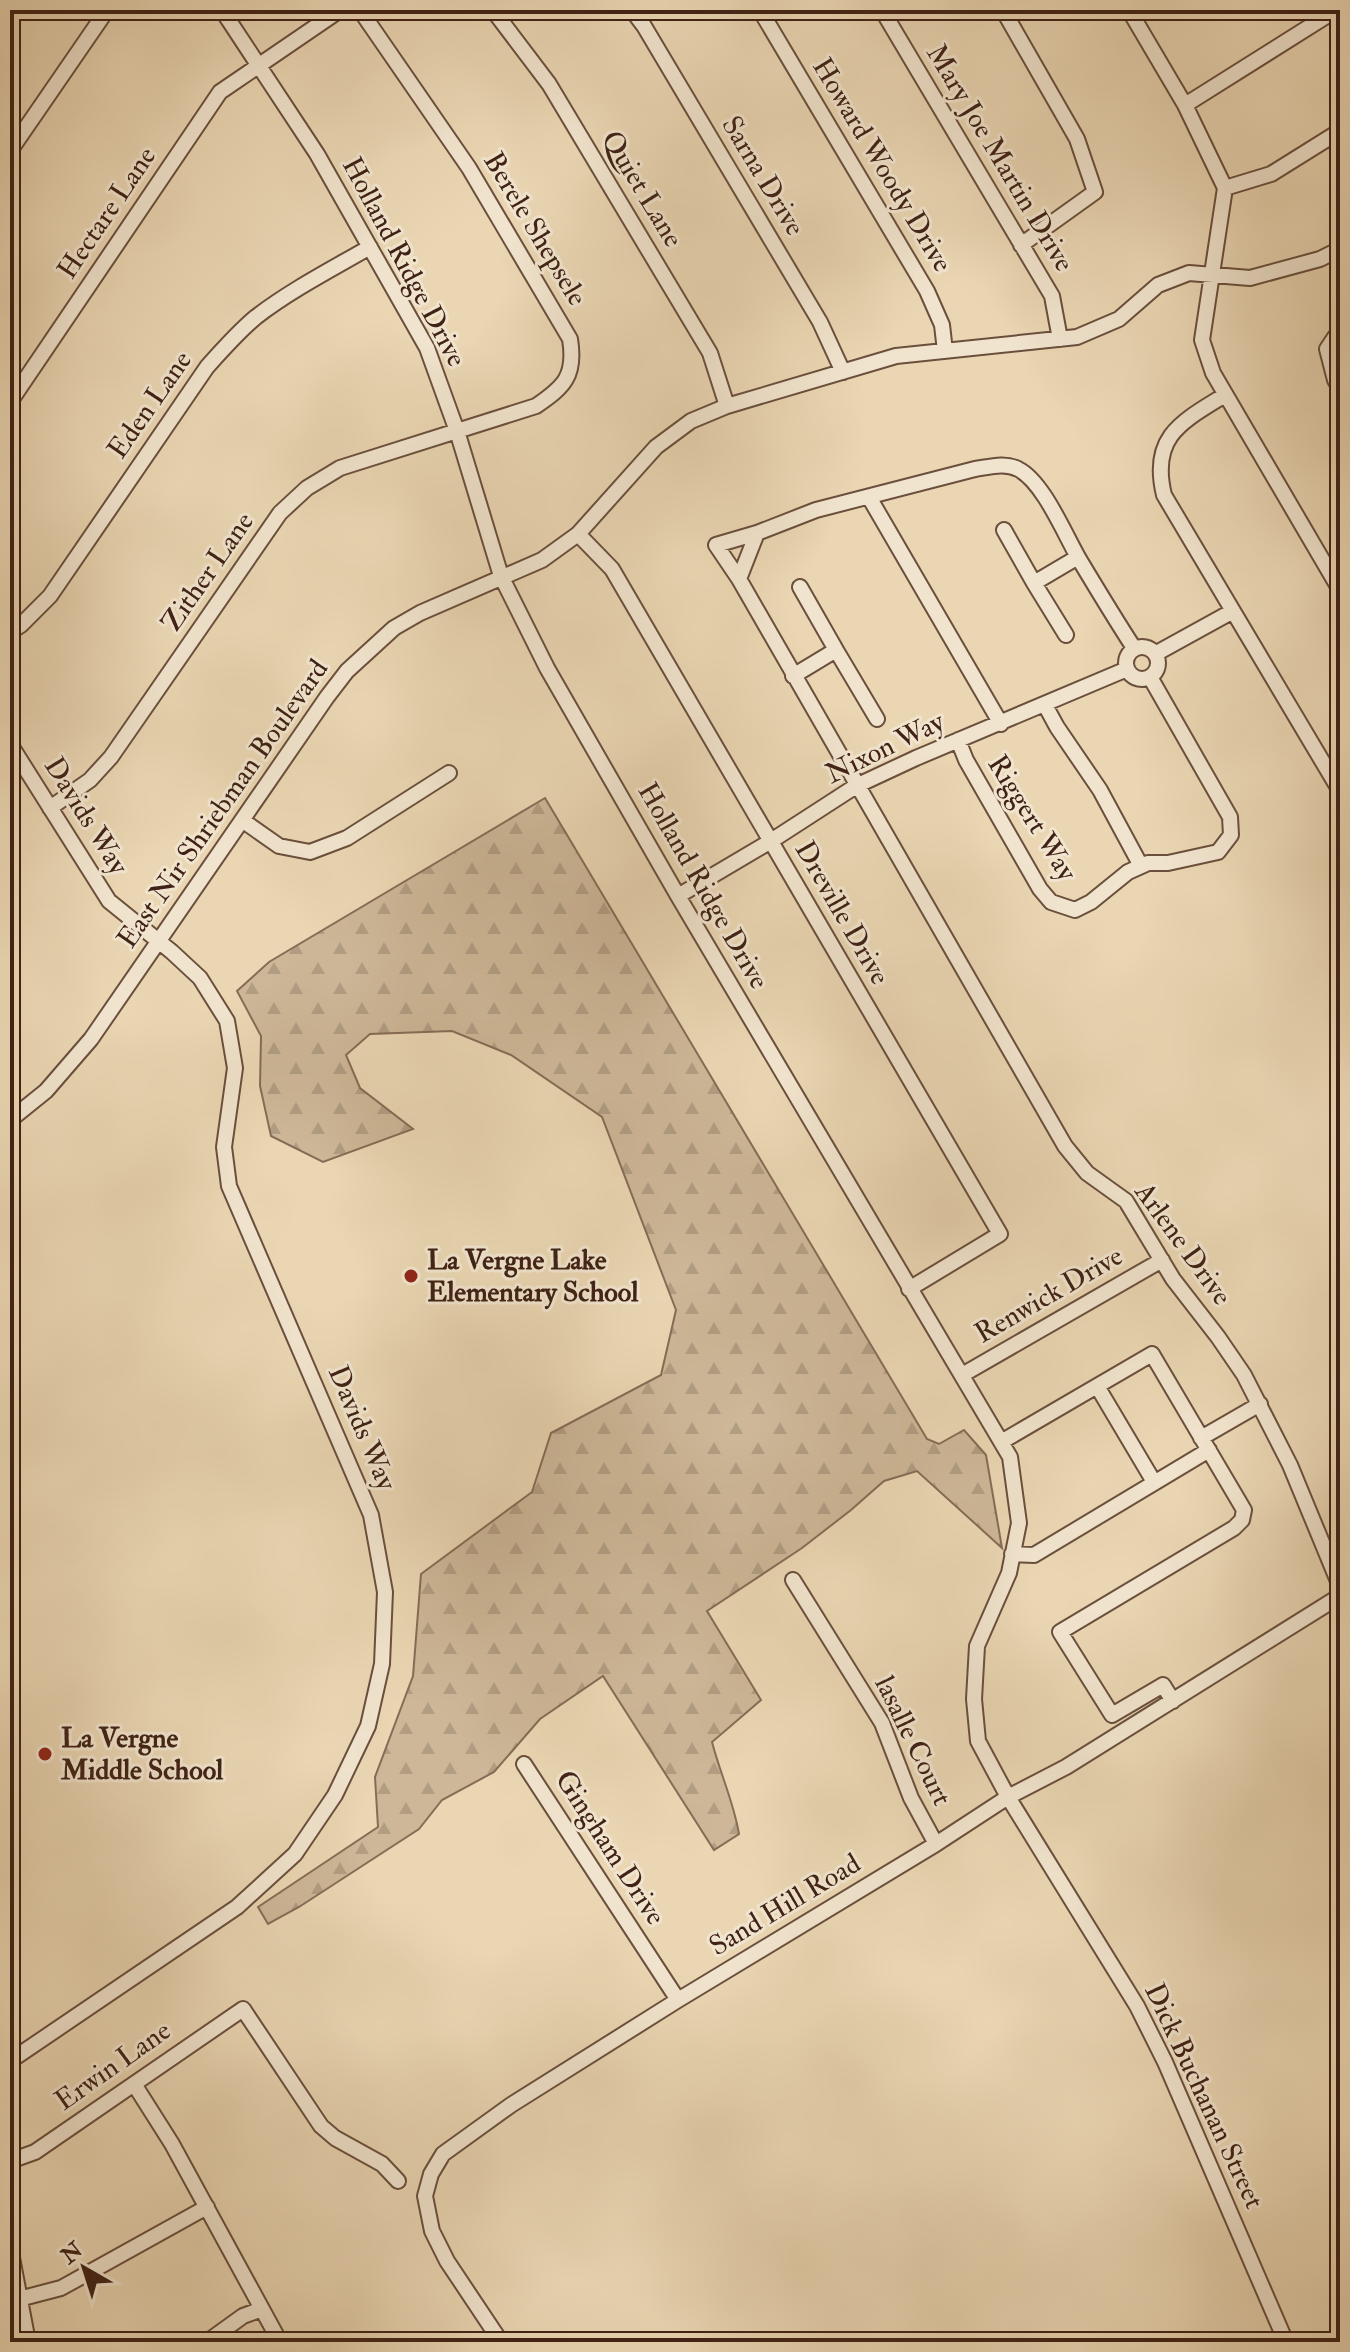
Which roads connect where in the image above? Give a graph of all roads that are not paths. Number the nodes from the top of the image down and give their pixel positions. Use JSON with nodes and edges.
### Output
{"nodes":[{"id":1,"x":107,"y":10,"type":"edge"},
{"id":2,"x":222,"y":10,"type":"edge"},
{"id":3,"x":340,"y":10,"type":"edge"},
{"id":4,"x":360,"y":10,"type":"edge"},
{"id":5,"x":493,"y":10,"type":"edge"},
{"id":6,"x":632,"y":10,"type":"edge"},
{"id":7,"x":760,"y":10,"type":"edge"},
{"id":8,"x":882,"y":10,"type":"edge"},
{"id":9,"x":1003,"y":10,"type":"edge"},
{"id":10,"x":1336,"y":10,"type":"edge"},
{"id":11,"x":1134,"y":12,"type":"edge"},
{"id":12,"x":259,"y":66,"type":"junction"},
{"id":13,"x":1185,"y":105,"type":"junction"},
{"id":14,"x":1340,"y":131,"type":"edge"},
{"id":15,"x":10,"y":151,"type":"edge"},
{"id":16,"x":1225,"y":188,"type":"junction"},
{"id":17,"x":1021,"y":245,"type":"junction"},
{"id":18,"x":370,"y":247,"type":"junction"},
{"id":19,"x":1340,"y":249,"type":"edge"},
{"id":20,"x":1212,"y":276,"type":"junction"},
{"id":21,"x":1340,"y":334,"type":"edge"},
{"id":22,"x":1060,"y":339,"type":"junction"},
{"id":23,"x":945,"y":351,"type":"junction"},
{"id":24,"x":843,"y":372,"type":"junction"},
{"id":25,"x":1340,"y":388,"type":"edge"},
{"id":26,"x":1225,"y":395,"type":"junction"},
{"id":27,"x":10,"y":402,"type":"edge"},
{"id":28,"x":727,"y":406,"type":"junction"},
{"id":29,"x":457,"y":431,"type":"junction"},
{"id":30,"x":869,"y":497,"type":"junction"},
{"id":31,"x":1004,"y":530,"type":"dead end"},
{"id":32,"x":757,"y":533,"type":"junction"},
{"id":33,"x":578,"y":534,"type":"junction"},
{"id":34,"x":1078,"y":557,"type":"junction"},
{"id":35,"x":501,"y":576,"type":"junction"},
{"id":36,"x":739,"y":579,"type":"junction"},
{"id":37,"x":1034,"y":583,"type":"junction"},
{"id":38,"x":800,"y":587,"type":"dead end"},
{"id":39,"x":1340,"y":590,"type":"edge"},
{"id":40,"x":1233,"y":611,"type":"junction"},
{"id":41,"x":10,"y":632,"type":"edge"},
{"id":42,"x":1066,"y":635,"type":"dead end"},
{"id":43,"x":1134,"y":648,"type":"junction"},
{"id":44,"x":836,"y":650,"type":"junction"},
{"id":45,"x":1155,"y":654,"type":"junction"},
{"id":46,"x":1127,"y":669,"type":"junction"},
{"id":47,"x":793,"y":676,"type":"junction"},
{"id":48,"x":1150,"y":677,"type":"junction"},
{"id":49,"x":1045,"y":705,"type":"junction"},
{"id":50,"x":877,"y":719,"type":"dead end"},
{"id":51,"x":1001,"y":724,"type":"junction"},
{"id":52,"x":958,"y":740,"type":"junction"},
{"id":53,"x":10,"y":744,"type":"edge"},
{"id":54,"x":449,"y":773,"type":"dead end"},
{"id":55,"x":856,"y":786,"type":"junction"},
{"id":56,"x":1340,"y":791,"type":"edge"},
{"id":57,"x":50,"y":808,"type":"junction"},
{"id":58,"x":242,"y":820,"type":"junction"},
{"id":59,"x":771,"y":841,"type":"junction"},
{"id":60,"x":1141,"y":866,"type":"junction"},
{"id":61,"x":678,"y":896,"type":"junction"},
{"id":62,"x":159,"y":941,"type":"junction"},
{"id":63,"x":10,"y":1120,"type":"edge"},
{"id":64,"x":1162,"y":1260,"type":"junction"},
{"id":65,"x":909,"y":1289,"type":"junction"},
{"id":66,"x":962,"y":1375,"type":"junction"},
{"id":67,"x":1097,"y":1386,"type":"junction"},
{"id":68,"x":1260,"y":1404,"type":"junction"},
{"id":69,"x":1001,"y":1442,"type":"junction"},
{"id":70,"x":1205,"y":1444,"type":"junction"},
{"id":71,"x":1154,"y":1482,"type":"junction"},
{"id":72,"x":1012,"y":1554,"type":"junction"},
{"id":73,"x":793,"y":1580,"type":"dead end"},
{"id":74,"x":1340,"y":1586,"type":"edge"},
{"id":75,"x":1340,"y":1596,"type":"edge"},
{"id":76,"x":1173,"y":1701,"type":"junction"},
{"id":77,"x":524,"y":1764,"type":"dead end"},
{"id":78,"x":1008,"y":1797,"type":"junction"},
{"id":79,"x":936,"y":1844,"type":"junction"},
{"id":80,"x":678,"y":2000,"type":"junction"},
{"id":81,"x":10,"y":2061,"type":"edge"},
{"id":82,"x":134,"y":2084,"type":"junction"},
{"id":83,"x":10,"y":2161,"type":"edge"},
{"id":84,"x":398,"y":2181,"type":"dead end"},
{"id":85,"x":207,"y":2207,"type":"junction"},
{"id":86,"x":10,"y":2247,"type":"edge"},
{"id":87,"x":19,"y":2299,"type":"junction"},
{"id":88,"x":262,"y":2309,"type":"junction"},
{"id":89,"x":26,"y":2341,"type":"edge"},
{"id":90,"x":207,"y":2342,"type":"edge"},
{"id":91,"x":280,"y":2342,"type":"edge"},
{"id":92,"x":501,"y":2342,"type":"edge"},
{"id":93,"x":1286,"y":2342,"type":"edge"}],
"edges":[{"from":1,"to":15,"type":"street"},
{"from":2,"to":12,"type":"street","name":"Holland Ridge Drive"},
{"from":3,"to":12,"type":"street","name":"Hectare Lane"},
{"from":4,"to":29,"type":"street","name":"Berele Shepsele"},
{"from":5,"to":28,"type":"street","name":"Quiet Lane"},
{"from":6,"to":24,"type":"street","name":"Sarna Drive"},
{"from":7,"to":23,"type":"street","name":"Howard Woody Drive"},
{"from":8,"to":17,"type":"street","name":"Mary Joe Martin Drive"},
{"from":9,"to":17,"type":"street"},
{"from":10,"to":13,"type":"street"},
{"from":11,"to":13,"type":"street"},
{"from":12,"to":18,"type":"street","name":"Holland Ridge Drive"},
{"from":12,"to":27,"type":"street","name":"Hectare Lane"},
{"from":13,"to":16,"type":"street"},
{"from":14,"to":16,"type":"street"},
{"from":16,"to":20,"type":"street"},
{"from":17,"to":22,"type":"street","name":"Mary Joe Martin Drive"},
{"from":18,"to":29,"type":"street","name":"Holland Ridge Drive"},
{"from":18,"to":41,"type":"street","name":"Eden Lane"},
{"from":19,"to":20,"type":"street","name":"East Nir Shriebman Boulevard"},
{"from":20,"to":22,"type":"street","name":"East Nir Shriebman Boulevard"},
{"from":20,"to":26,"type":"street"},
{"from":21,"to":25,"type":"street"},
{"from":22,"to":23,"type":"street","name":"East Nir Shriebman Boulevard"},
{"from":23,"to":24,"type":"street","name":"East Nir Shriebman Boulevard"},
{"from":24,"to":28,"type":"street","name":"East Nir Shriebman Boulevard"},
{"from":26,"to":39,"type":"street"},
{"from":26,"to":40,"type":"street"},
{"from":28,"to":33,"type":"street","name":"East Nir Shriebman Boulevard"},
{"from":29,"to":35,"type":"street","name":"Holland Ridge Drive"},
{"from":29,"to":57,"type":"street","name":"Zither Lane"},
{"from":30,"to":32,"type":"street"},
{"from":30,"to":34,"type":"street"},
{"from":30,"to":51,"type":"street"},
{"from":31,"to":37,"type":"street"},
{"from":32,"to":36,"type":"street"},
{"from":32,"to":36,"type":"street","name":"Arlene Drive"},
{"from":33,"to":35,"type":"street","name":"East Nir Shriebman Boulevard"},
{"from":33,"to":59,"type":"street","name":"Dreville Drive"},
{"from":34,"to":37,"type":"street"},
{"from":34,"to":43,"type":"street"},
{"from":35,"to":58,"type":"street","name":"East Nir Shriebman Boulevard"},
{"from":35,"to":61,"type":"street","name":"Holland Ridge Drive"},
{"from":36,"to":47,"type":"street","name":"Arlene Drive"},
{"from":37,"to":42,"type":"street"},
{"from":38,"to":44,"type":"street"},
{"from":40,"to":45,"type":"street"},
{"from":40,"to":56,"type":"street"},
{"from":43,"to":45,"type":"street"},
{"from":43,"to":46,"type":"street"},
{"from":44,"to":47,"type":"street"},
{"from":44,"to":50,"type":"street"},
{"from":45,"to":48,"type":"street"},
{"from":46,"to":48,"type":"street"},
{"from":46,"to":49,"type":"street","name":"Nixon Way"},
{"from":47,"to":55,"type":"street","name":"Arlene Drive"},
{"from":48,"to":60,"type":"street"},
{"from":49,"to":51,"type":"street","name":"Nixon Way"},
{"from":49,"to":60,"type":"street"},
{"from":51,"to":52,"type":"street","name":"Nixon Way"},
{"from":52,"to":55,"type":"street","name":"Nixon Way"},
{"from":52,"to":60,"type":"street","name":"Riggert Way"},
{"from":53,"to":57,"type":"street","name":"Davids Way"},
{"from":54,"to":58,"type":"street"},
{"from":55,"to":59,"type":"street","name":"Nixon Way"},
{"from":55,"to":64,"type":"street","name":"Arlene Drive"},
{"from":57,"to":62,"type":"street","name":"Davids Way"},
{"from":58,"to":62,"type":"street","name":"East Nir Shriebman Boulevard"},
{"from":59,"to":61,"type":"street","name":"Nixon Way"},
{"from":59,"to":65,"type":"street","name":"Dreville Drive"},
{"from":61,"to":65,"type":"street","name":"Holland Ridge Drive"},
{"from":62,"to":63,"type":"street","name":"East Nir Shriebman Boulevard"},
{"from":62,"to":81,"type":"street","name":"Davids Way"},
{"from":64,"to":66,"type":"street","name":"Renwick Drive"},
{"from":64,"to":68,"type":"street","name":"Arlene Drive"},
{"from":65,"to":66,"type":"street","name":"Holland Ridge Drive"},
{"from":66,"to":69,"type":"street","name":"Holland Ridge Drive"},
{"from":67,"to":69,"type":"street"},
{"from":67,"to":70,"type":"street"},
{"from":67,"to":71,"type":"street"},
{"from":68,"to":70,"type":"street"},
{"from":68,"to":74,"type":"street","name":"Arlene Drive"},
{"from":69,"to":72,"type":"street","name":"Holland Ridge Drive"},
{"from":70,"to":71,"type":"street"},
{"from":70,"to":76,"type":"street"},
{"from":71,"to":72,"type":"street"},
{"from":72,"to":78,"type":"street","name":"Holland Ridge Drive"},
{"from":73,"to":79,"type":"street","name":"lasalle Court"},
{"from":75,"to":76,"type":"street","name":"Sand Hill Road"},
{"from":76,"to":78,"type":"street","name":"Sand Hill Road"},
{"from":77,"to":80,"type":"street","name":"Gingham Drive"},
{"from":78,"to":79,"type":"street","name":"Sand Hill Road"},
{"from":78,"to":93,"type":"street","name":"Dick Buchanan Street"},
{"from":79,"to":80,"type":"street","name":"Sand Hill Road"},
{"from":80,"to":92,"type":"street","name":"Sand Hill Road"},
{"from":82,"to":83,"type":"street","name":"Erwin Lane"},
{"from":82,"to":84,"type":"street","name":"Erwin Lane"},
{"from":82,"to":85,"type":"street"},
{"from":85,"to":87,"type":"street"},
{"from":85,"to":88,"type":"street"},
{"from":86,"to":87,"type":"street"},
{"from":87,"to":89,"type":"street"},
{"from":88,"to":90,"type":"street"},
{"from":88,"to":91,"type":"street"}]}
